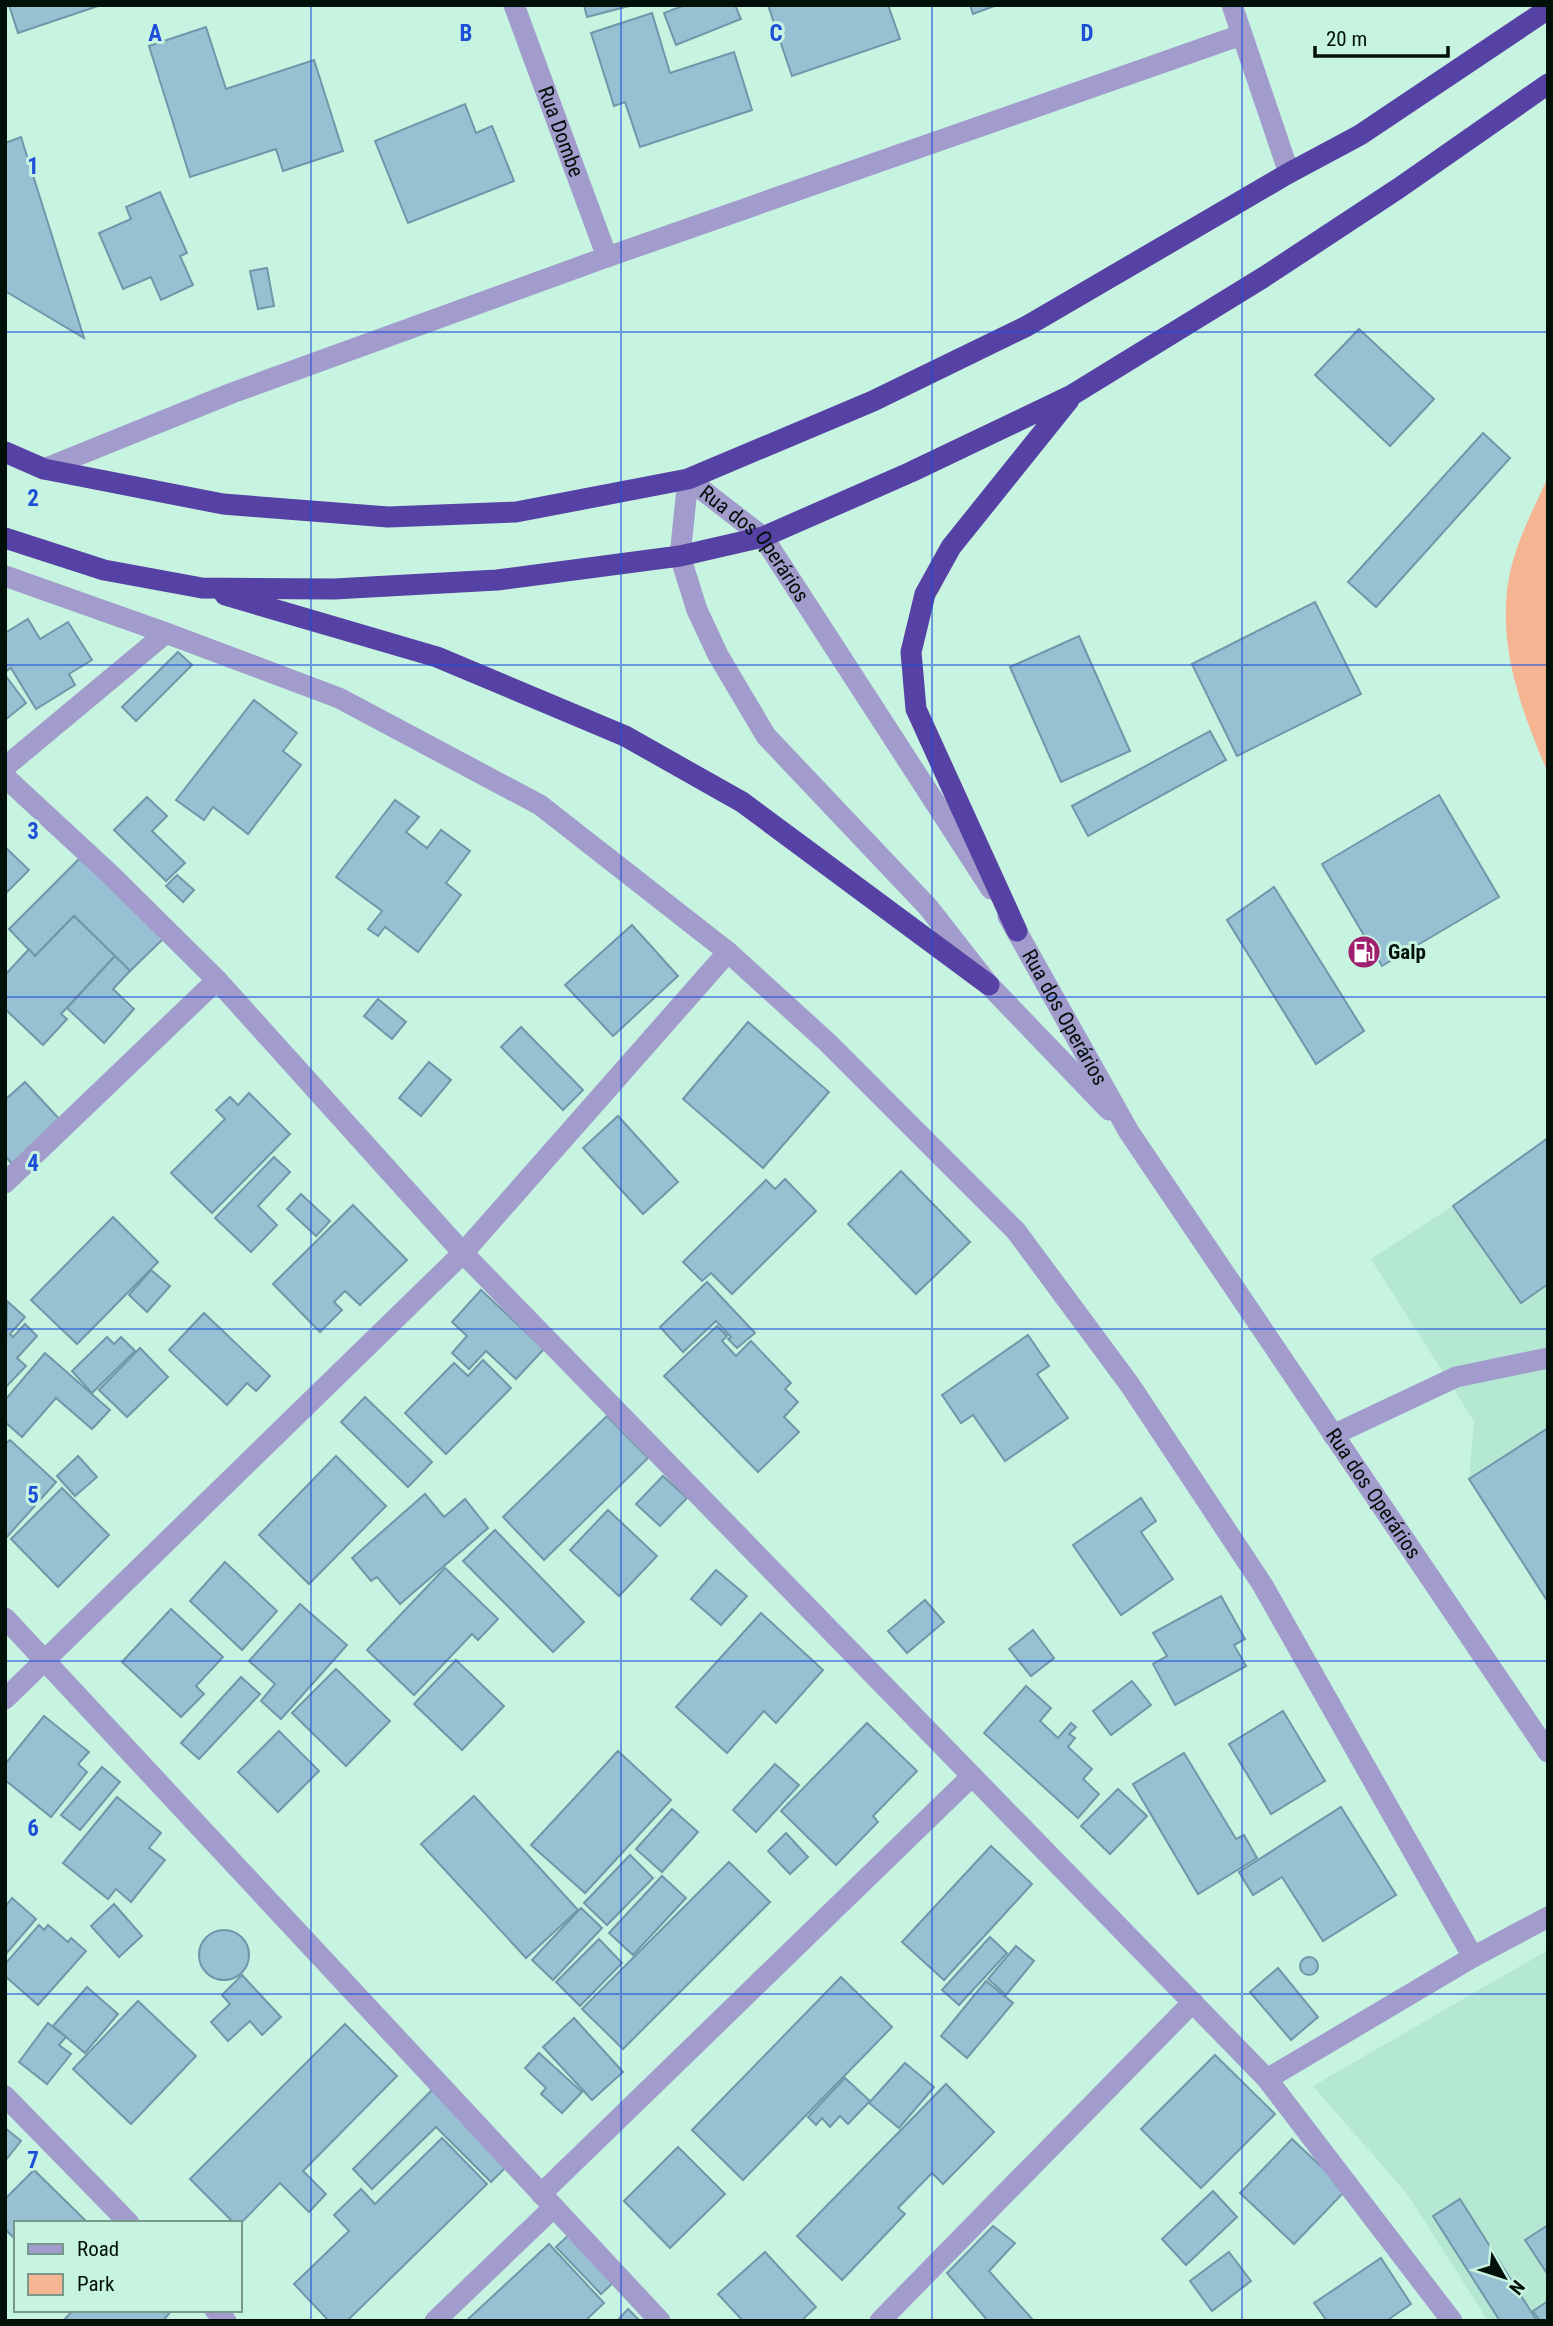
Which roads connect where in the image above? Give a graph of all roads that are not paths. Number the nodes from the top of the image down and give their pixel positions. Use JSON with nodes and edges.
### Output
{"nodes":[{"id":1,"x":514,"y":5,"type":"edge"},
{"id":2,"x":1232,"y":5,"type":"edge"},
{"id":3,"x":1548,"y":9,"type":"edge"},
{"id":4,"x":1241,"y":35,"type":"junction"},
{"id":5,"x":1548,"y":84,"type":"edge"},
{"id":6,"x":1289,"y":173,"type":"junction"},
{"id":7,"x":607,"y":257,"type":"junction"},
{"id":8,"x":1072,"y":396,"type":"junction"},
{"id":9,"x":5,"y":452,"type":"edge"},
{"id":10,"x":44,"y":469,"type":"junction"},
{"id":11,"x":688,"y":479,"type":"junction"},
{"id":12,"x":763,"y":537,"type":"junction"},
{"id":13,"x":5,"y":538,"type":"edge"},
{"id":14,"x":680,"y":556,"type":"junction"},
{"id":15,"x":5,"y":576,"type":"edge"},
{"id":16,"x":202,"y":588,"type":"junction"},
{"id":17,"x":166,"y":633,"type":"junction"},
{"id":18,"x":5,"y":767,"type":"edge"},
{"id":19,"x":5,"y":777,"type":"edge"},
{"id":20,"x":1017,"y":931,"type":"junction"},
{"id":21,"x":728,"y":952,"type":"junction"},
{"id":22,"x":217,"y":980,"type":"junction"},
{"id":23,"x":989,"y":985,"type":"junction"},
{"id":24,"x":1129,"y":1132,"type":"junction"},
{"id":25,"x":5,"y":1183,"type":"edge"},
{"id":26,"x":463,"y":1253,"type":"junction"},
{"id":27,"x":1548,"y":1358,"type":"edge"},
{"id":28,"x":1333,"y":1434,"type":"junction"},
{"id":29,"x":5,"y":1618,"type":"edge"},
{"id":30,"x":45,"y":1660,"type":"junction"},
{"id":31,"x":5,"y":1699,"type":"edge"},
{"id":32,"x":1548,"y":1752,"type":"edge"},
{"id":33,"x":972,"y":1776,"type":"junction"},
{"id":34,"x":1548,"y":1917,"type":"edge"},
{"id":35,"x":1473,"y":1957,"type":"junction"},
{"id":36,"x":1193,"y":2002,"type":"junction"},
{"id":37,"x":1267,"y":2079,"type":"junction"},
{"id":38,"x":5,"y":2096,"type":"edge"},
{"id":39,"x":547,"y":2200,"type":"junction"},
{"id":40,"x":127,"y":2221,"type":"edge"},
{"id":41,"x":435,"y":2321,"type":"edge"},
{"id":42,"x":660,"y":2321,"type":"edge"},
{"id":43,"x":880,"y":2321,"type":"edge"},
{"id":44,"x":1452,"y":2321,"type":"edge"}],
"edges":[{"from":1,"to":7,"type":"street","name":"Rua Dombe"},
{"from":2,"to":4,"type":"street"},
{"from":3,"to":6,"type":"highway"},
{"from":4,"to":6,"type":"street"},
{"from":4,"to":7,"type":"street"},
{"from":5,"to":8,"type":"highway"},
{"from":6,"to":11,"type":"highway"},
{"from":7,"to":10,"type":"street"},
{"from":8,"to":12,"type":"highway"},
{"from":8,"to":20,"type":"highway"},
{"from":9,"to":10,"type":"highway"},
{"from":10,"to":11,"type":"highway"},
{"from":11,"to":12,"type":"street","name":"Rua dos Operários"},
{"from":11,"to":14,"type":"street","name":"Rua dos Operários"},
{"from":12,"to":14,"type":"highway"},
{"from":12,"to":20,"type":"street","name":"Rua dos Operários"},
{"from":13,"to":16,"type":"highway"},
{"from":14,"to":16,"type":"highway"},
{"from":14,"to":23,"type":"street","name":"Rua dos Operários"},
{"from":15,"to":17,"type":"street"},
{"from":16,"to":23,"type":"highway"},
{"from":17,"to":18,"type":"street"},
{"from":17,"to":21,"type":"street"},
{"from":19,"to":22,"type":"street"},
{"from":20,"to":24,"type":"street","name":"Rua dos Operários"},
{"from":21,"to":26,"type":"street"},
{"from":21,"to":35,"type":"street"},
{"from":22,"to":25,"type":"street"},
{"from":22,"to":26,"type":"street"},
{"from":23,"to":24,"type":"street","name":"Rua dos Operários"},
{"from":24,"to":28,"type":"street","name":"Rua dos Operários"},
{"from":26,"to":30,"type":"street"},
{"from":26,"to":33,"type":"street"},
{"from":27,"to":28,"type":"street"},
{"from":28,"to":32,"type":"street","name":"Rua dos Operários"},
{"from":29,"to":30,"type":"street"},
{"from":30,"to":31,"type":"street"},
{"from":30,"to":39,"type":"street"},
{"from":33,"to":36,"type":"street"},
{"from":33,"to":39,"type":"street"},
{"from":34,"to":35,"type":"street"},
{"from":35,"to":37,"type":"street"},
{"from":36,"to":37,"type":"street"},
{"from":36,"to":43,"type":"street"},
{"from":37,"to":44,"type":"street"},
{"from":38,"to":40,"type":"street"},
{"from":39,"to":41,"type":"street"},
{"from":39,"to":42,"type":"street"}]}
